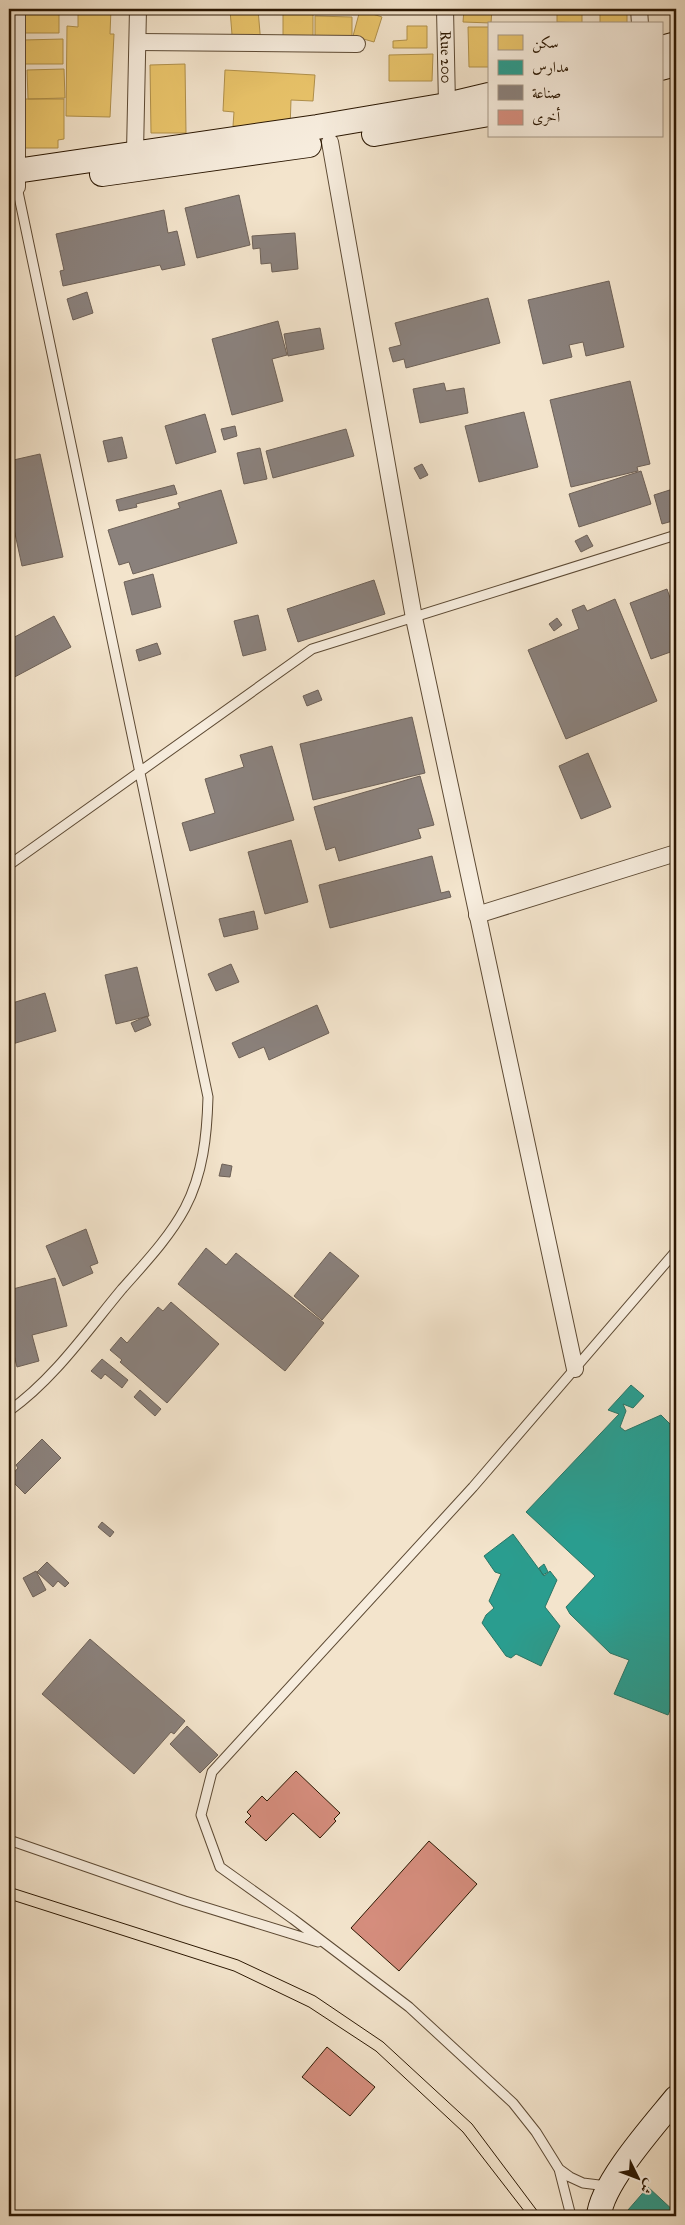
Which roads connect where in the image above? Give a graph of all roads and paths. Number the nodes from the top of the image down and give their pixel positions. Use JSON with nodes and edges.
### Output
{"nodes":[{"id":1,"x":17,"y":9,"type":"edge"},
{"id":2,"x":138,"y":9,"type":"edge"},
{"id":3,"x":445,"y":9,"type":"edge"},
{"id":4,"x":639,"y":9,"type":"edge"},
{"id":5,"x":640,"y":22,"type":"edge"},
{"id":6,"x":138,"y":42,"type":"junction"},
{"id":7,"x":357,"y":44,"type":"dead end"},
{"id":8,"x":676,"y":44,"type":"edge"},
{"id":9,"x":662,"y":48,"type":"edge"},
{"id":10,"x":676,"y":64,"type":"edge"},
{"id":11,"x":662,"y":68,"type":"edge"},
{"id":12,"x":488,"y":96,"type":"edge"},
{"id":13,"x":448,"y":105,"type":"junction"},
{"id":14,"x":488,"y":114,"type":"edge"},
{"id":15,"x":330,"y":142,"type":"junction"},
{"id":16,"x":135,"y":152,"type":"junction"},
{"id":17,"x":13,"y":179,"type":"edge"},
{"id":18,"x":676,"y":535,"type":"edge"},
{"id":19,"x":414,"y":618,"type":"junction"},
{"id":20,"x":138,"y":773,"type":"junction"},
{"id":21,"x":676,"y":853,"type":"edge"},
{"id":22,"x":9,"y":865,"type":"edge"},
{"id":23,"x":477,"y":915,"type":"junction"},
{"id":24,"x":676,"y":1251,"type":"edge"},
{"id":25,"x":575,"y":1369,"type":"junction"},
{"id":26,"x":9,"y":1411,"type":"edge"},
{"id":27,"x":9,"y":1840,"type":"edge"},
{"id":28,"x":326,"y":1944,"type":"junction"},
{"id":29,"x":676,"y":2098,"type":"edge"},
{"id":30,"x":559,"y":2169,"type":"junction"},
{"id":31,"x":610,"y":2186,"type":"junction"},
{"id":32,"x":571,"y":2216,"type":"edge"},
{"id":33,"x":599,"y":2216,"type":"edge"}],
"edges":[{"from":1,"to":17,"type":"street"},
{"from":2,"to":6,"type":"street"},
{"from":3,"to":13,"type":"street","name":"Rue 200"},
{"from":4,"to":5,"type":"street"},
{"from":6,"to":7,"type":"street"},
{"from":6,"to":16,"type":"street"},
{"from":8,"to":9,"type":"main road"},
{"from":10,"to":11,"type":"main road"},
{"from":12,"to":13,"type":"main road"},
{"from":13,"to":16,"type":"main road"},
{"from":14,"to":15,"type":"main road"},
{"from":15,"to":17,"type":"main road"},
{"from":15,"to":19,"type":"street"},
{"from":16,"to":17,"type":"main road"},
{"from":17,"to":20,"type":"lane"},
{"from":18,"to":19,"type":"lane"},
{"from":19,"to":20,"type":"lane"},
{"from":19,"to":23,"type":"street"},
{"from":20,"to":22,"type":"lane"},
{"from":20,"to":26,"type":"lane"},
{"from":21,"to":23,"type":"street"},
{"from":23,"to":25,"type":"street"},
{"from":24,"to":25,"type":"lane"},
{"from":25,"to":28,"type":"lane"},
{"from":27,"to":28,"type":"lane"},
{"from":28,"to":30,"type":"lane"},
{"from":29,"to":31,"type":"main road"},
{"from":30,"to":31,"type":"lane"},
{"from":30,"to":32,"type":"lane"},
{"from":31,"to":33,"type":"main road"}]}
